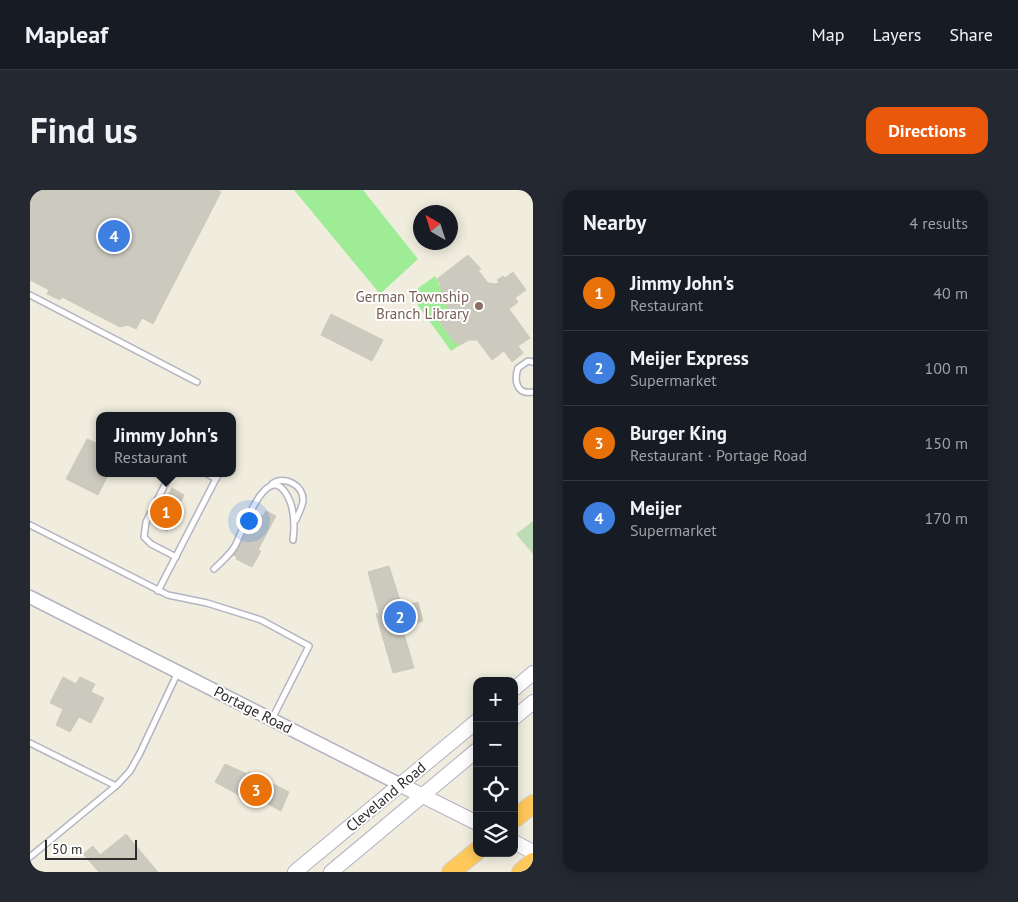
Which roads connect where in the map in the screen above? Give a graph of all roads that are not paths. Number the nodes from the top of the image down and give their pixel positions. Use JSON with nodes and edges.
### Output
{"nodes":[{"id":1,"x":30,"y":295,"type":"edge"},
{"id":2,"x":533,"y":362,"type":"edge"},
{"id":3,"x":198,"y":382,"type":"dead end"},
{"id":4,"x":533,"y":392,"type":"edge"},
{"id":5,"x":169,"y":477,"type":"edge"},
{"id":6,"x":217,"y":477,"type":"edge"},
{"id":7,"x":269,"y":486,"type":"junction"},
{"id":8,"x":30,"y":526,"type":"edge"},
{"id":9,"x":295,"y":526,"type":"junction"},
{"id":10,"x":293,"y":540,"type":"dead end"},
{"id":11,"x":176,"y":557,"type":"junction"},
{"id":12,"x":214,"y":569,"type":"dead end"},
{"id":13,"x":158,"y":591,"type":"junction"},
{"id":14,"x":30,"y":596,"type":"edge"},
{"id":15,"x":178,"y":672,"type":"junction"},
{"id":16,"x":533,"y":673,"type":"edge"},
{"id":17,"x":518,"y":686,"type":"edge"},
{"id":18,"x":533,"y":702,"type":"edge"},
{"id":19,"x":518,"y":715,"type":"edge"},
{"id":20,"x":272,"y":719,"type":"junction"},
{"id":21,"x":476,"y":722,"type":"edge"},
{"id":22,"x":30,"y":743,"type":"edge"},
{"id":23,"x":473,"y":753,"type":"edge"},
{"id":24,"x":401,"y":785,"type":"junction"},
{"id":25,"x":116,"y":786,"type":"junction"},
{"id":26,"x":423,"y":796,"type":"junction"},
{"id":27,"x":533,"y":804,"type":"edge"},
{"id":28,"x":518,"y":816,"type":"edge"},
{"id":29,"x":473,"y":821,"type":"edge"},
{"id":30,"x":518,"y":844,"type":"edge"},
{"id":31,"x":533,"y":852,"type":"edge"},
{"id":32,"x":473,"y":854,"type":"edge"},
{"id":33,"x":30,"y":857,"type":"edge"},
{"id":34,"x":533,"y":862,"type":"edge"},
{"id":35,"x":295,"y":872,"type":"edge"},
{"id":36,"x":331,"y":872,"type":"edge"},
{"id":37,"x":451,"y":872,"type":"edge"},
{"id":38,"x":521,"y":872,"type":"edge"}],
"edges":[{"from":1,"to":3,"type":"lane"},
{"from":2,"to":4,"type":"lane"},
{"from":5,"to":11,"type":"lane"},
{"from":6,"to":11,"type":"lane"},
{"from":7,"to":9,"type":"lane"},
{"from":7,"to":9,"type":"lane"},
{"from":7,"to":12,"type":"lane"},
{"from":8,"to":13,"type":"lane"},
{"from":9,"to":10,"type":"lane"},
{"from":11,"to":13,"type":"lane"},
{"from":13,"to":20,"type":"lane"},
{"from":14,"to":15,"type":"street","name":"Portage Road"},
{"from":15,"to":20,"type":"street","name":"Portage Road"},
{"from":15,"to":25,"type":"lane"},
{"from":16,"to":17,"type":"main road"},
{"from":18,"to":19,"type":"main road"},
{"from":20,"to":24,"type":"street","name":"Portage Road"},
{"from":21,"to":24,"type":"main road","name":"Cleveland Road"},
{"from":22,"to":25,"type":"lane"},
{"from":23,"to":26,"type":"main road","name":"Cleveland Road"},
{"from":24,"to":26,"type":"main road","name":"Portage Road"},
{"from":24,"to":35,"type":"main road","name":"Cleveland Road"},
{"from":25,"to":33,"type":"lane"},
{"from":26,"to":29,"type":"main road","name":"Portage Road"},
{"from":26,"to":36,"type":"main road","name":"Cleveland Road"},
{"from":27,"to":28,"type":"highway"},
{"from":30,"to":31,"type":"main road"},
{"from":32,"to":37,"type":"highway"},
{"from":34,"to":38,"type":"highway"}]}
